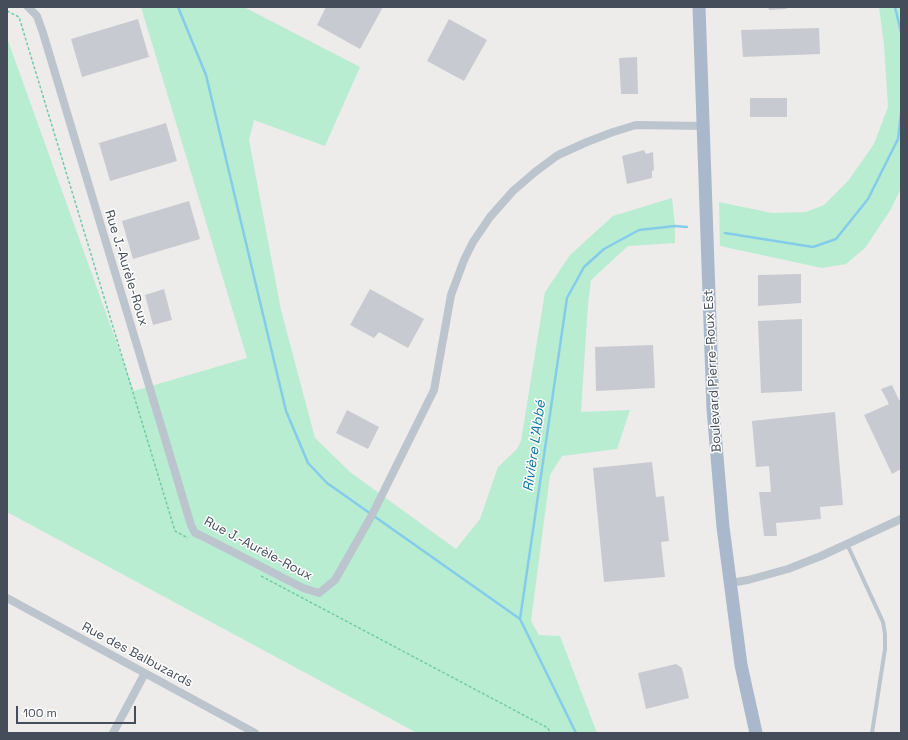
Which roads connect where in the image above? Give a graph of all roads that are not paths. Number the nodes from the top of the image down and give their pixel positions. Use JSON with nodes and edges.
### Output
{"nodes":[{"id":1,"x":28,"y":7,"type":"edge"},
{"id":2,"x":699,"y":7,"type":"edge"},
{"id":3,"x":702,"y":126,"type":"junction"},
{"id":4,"x":901,"y":519,"type":"edge"},
{"id":5,"x":847,"y":544,"type":"junction"},
{"id":6,"x":730,"y":583,"type":"junction"},
{"id":7,"x":7,"y":598,"type":"edge"},
{"id":8,"x":145,"y":673,"type":"junction"},
{"id":9,"x":113,"y":733,"type":"edge"},
{"id":10,"x":255,"y":733,"type":"edge"},
{"id":11,"x":756,"y":733,"type":"edge"},
{"id":12,"x":872,"y":733,"type":"edge"}],
"edges":[{"from":1,"to":3,"type":"street","name":"Rue J.-Aurèle-Roux"},
{"from":2,"to":3,"type":"main road","name":"Boulevard Pierre-Roux Est"},
{"from":3,"to":6,"type":"main road","name":"Boulevard Pierre-Roux Est"},
{"from":4,"to":5,"type":"street"},
{"from":5,"to":6,"type":"street"},
{"from":5,"to":12,"type":"lane"},
{"from":6,"to":11,"type":"main road","name":"Boulevard Pierre-Roux Est"},
{"from":7,"to":8,"type":"street","name":"Rue des Balbuzards"},
{"from":8,"to":9,"type":"street"},
{"from":8,"to":10,"type":"street","name":"Rue des Balbuzards"}]}
